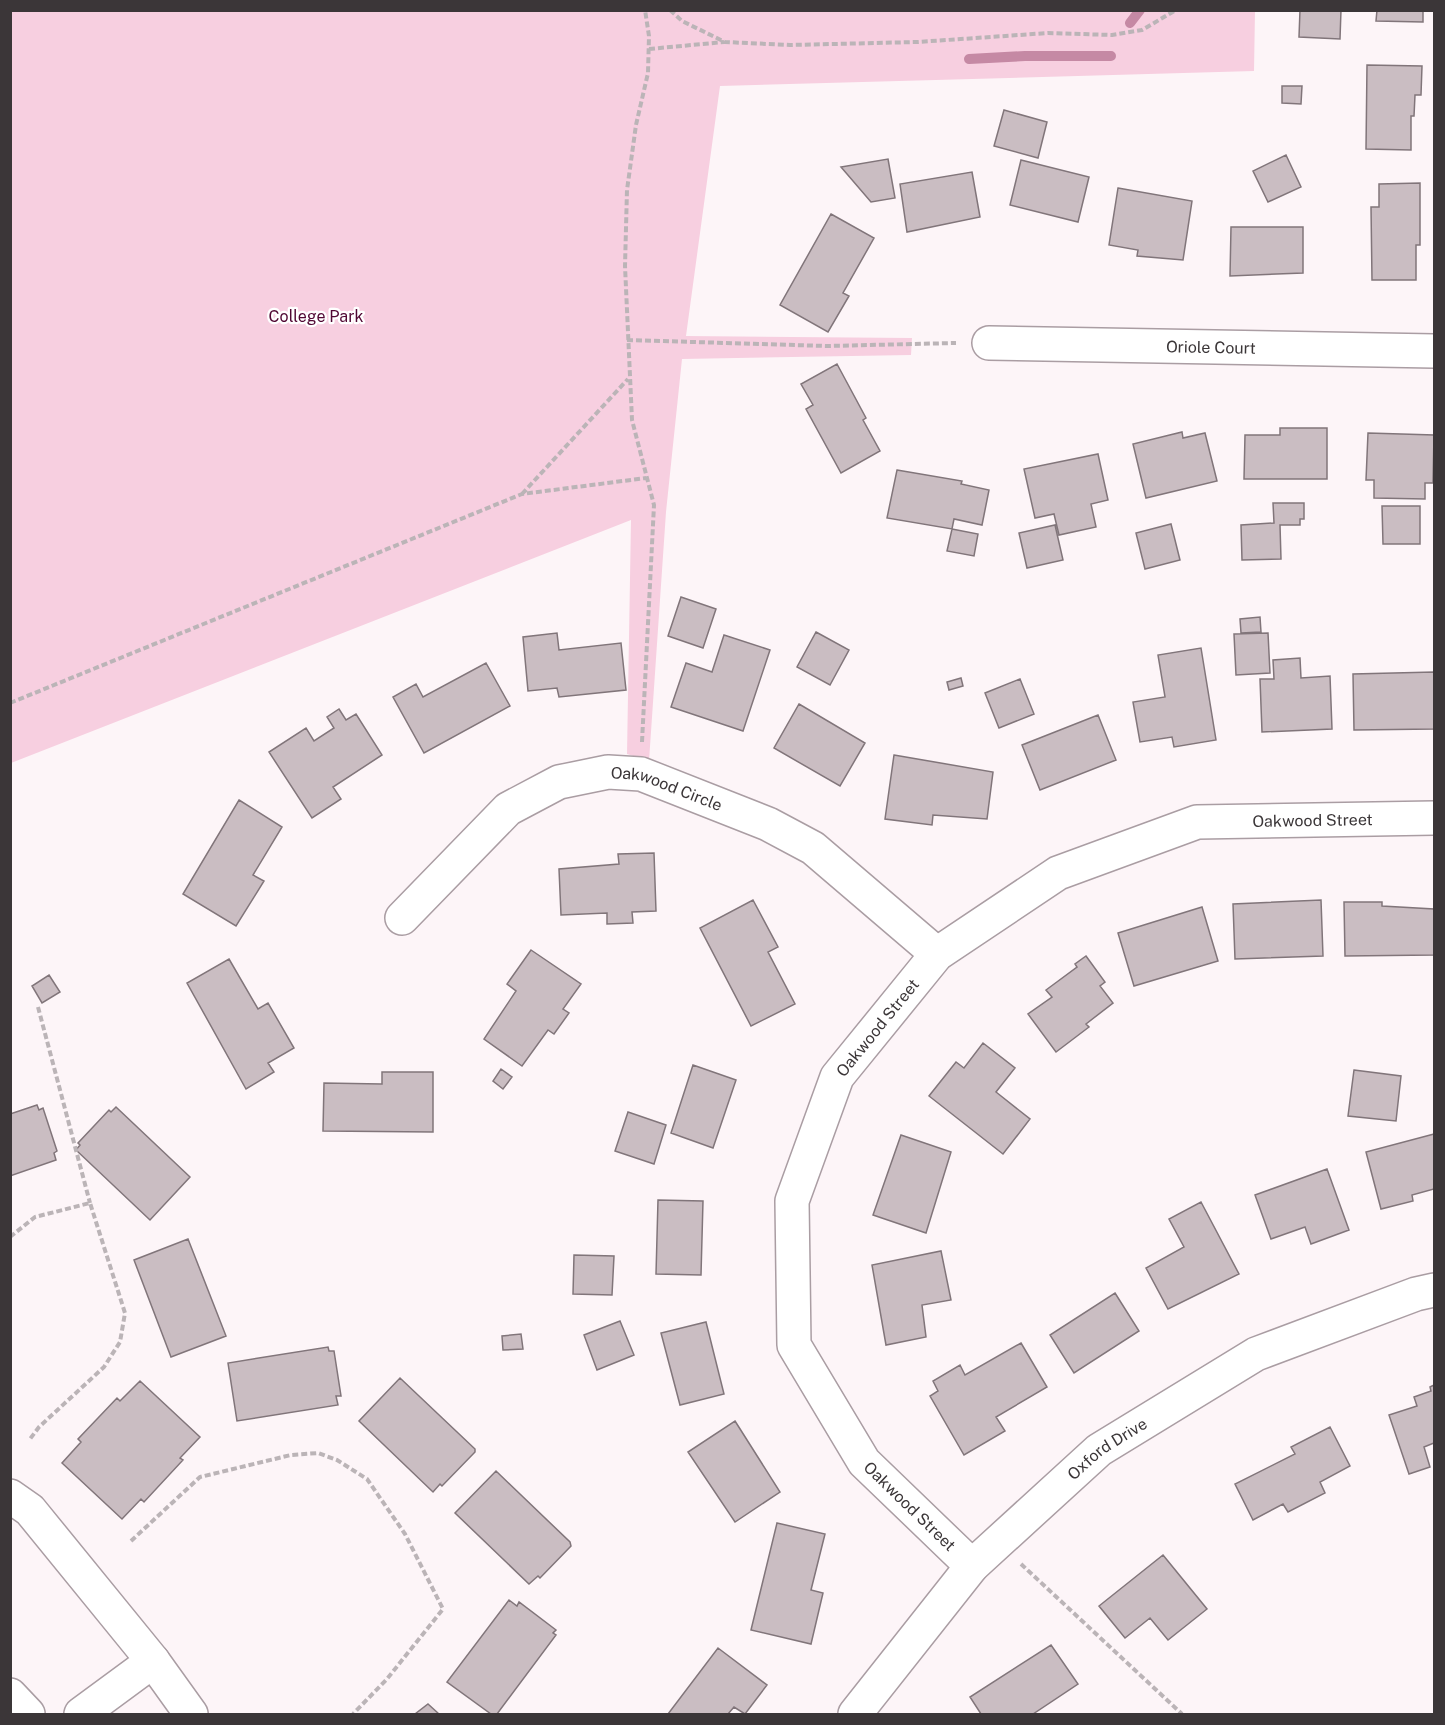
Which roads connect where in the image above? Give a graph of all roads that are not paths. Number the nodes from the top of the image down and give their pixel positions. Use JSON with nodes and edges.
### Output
{"nodes":[{"id":1,"x":989,"y":343,"type":"road end"},
{"id":2,"x":1434,"y":351,"type":"edge"},
{"id":3,"x":1434,"y":818,"type":"edge"},
{"id":4,"x":402,"y":918,"type":"dead end"},
{"id":5,"x":936,"y":954,"type":"junction"},
{"id":6,"x":1434,"y":1290,"type":"edge"},
{"id":7,"x":10,"y":1496,"type":"edge"},
{"id":8,"x":972,"y":1566,"type":"junction"},
{"id":9,"x":153,"y":1661,"type":"junction"},
{"id":10,"x":10,"y":1695,"type":"edge"},
{"id":11,"x":28,"y":1714,"type":"edge"},
{"id":12,"x":81,"y":1714,"type":"edge"},
{"id":13,"x":190,"y":1714,"type":"edge"},
{"id":14,"x":855,"y":1714,"type":"edge"}],
"edges":[{"from":1,"to":2,"type":"street","name":"Oriole Court"},
{"from":3,"to":5,"type":"street","name":"Oakwood Street"},
{"from":4,"to":5,"type":"street","name":"Oakwood Circle"},
{"from":5,"to":8,"type":"street","name":"Oakwood Street"},
{"from":6,"to":8,"type":"street","name":"Oxford Drive"},
{"from":7,"to":9,"type":"street"},
{"from":8,"to":14,"type":"street","name":"Oxford Drive"},
{"from":9,"to":12,"type":"street"},
{"from":9,"to":13,"type":"street"},
{"from":10,"to":11,"type":"street"}]}
